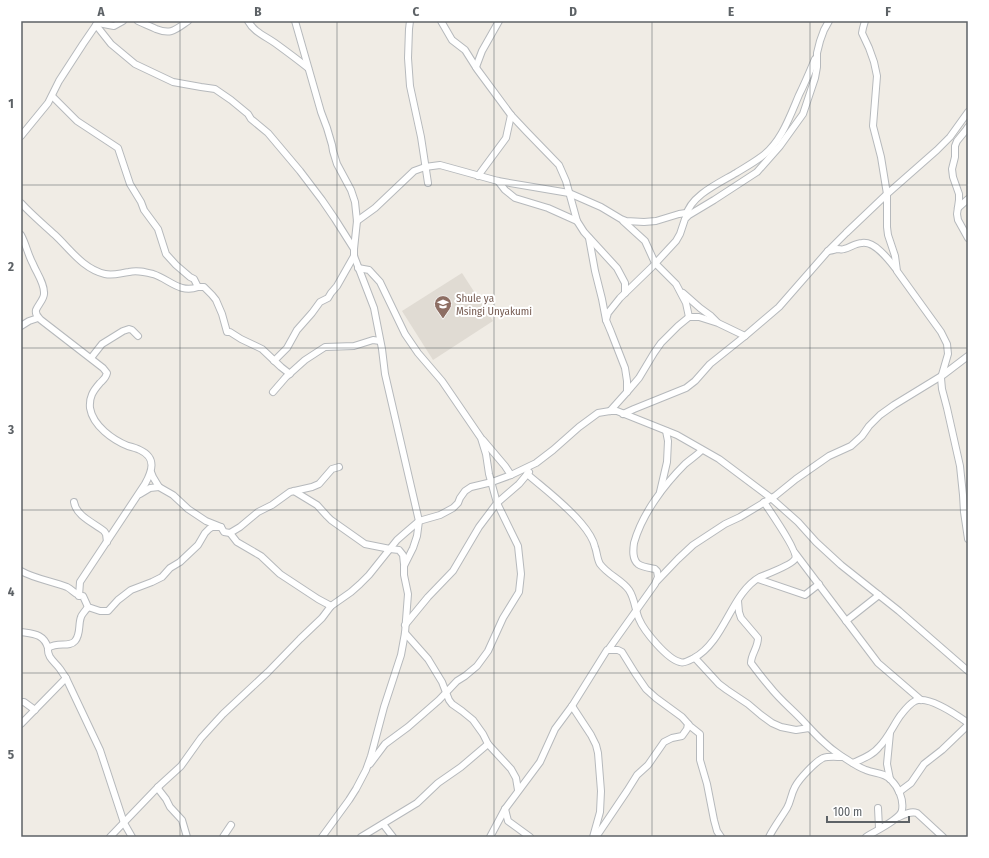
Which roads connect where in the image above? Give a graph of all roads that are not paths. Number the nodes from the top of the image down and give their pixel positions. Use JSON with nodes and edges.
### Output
{"nodes":[{"id":1,"x":123,"y":21,"type":"edge"},
{"id":2,"x":138,"y":21,"type":"edge"},
{"id":3,"x":188,"y":21,"type":"edge"},
{"id":4,"x":248,"y":21,"type":"edge"},
{"id":5,"x":295,"y":21,"type":"edge"},
{"id":6,"x":410,"y":21,"type":"edge"},
{"id":7,"x":441,"y":21,"type":"edge"},
{"id":8,"x":499,"y":21,"type":"edge"},
{"id":9,"x":829,"y":21,"type":"edge"},
{"id":10,"x":865,"y":21,"type":"edge"},
{"id":11,"x":98,"y":23,"type":"edge"},
{"id":12,"x":461,"y":46,"type":"junction"},
{"id":13,"x":817,"y":54,"type":"junction"},
{"id":14,"x":479,"y":58,"type":"junction"},
{"id":15,"x":476,"y":67,"type":"junction"},
{"id":16,"x":308,"y":68,"type":"junction"},
{"id":17,"x":52,"y":96,"type":"junction"},
{"id":18,"x":968,"y":113,"type":"edge"},
{"id":19,"x":511,"y":115,"type":"junction"},
{"id":20,"x":968,"y":126,"type":"edge"},
{"id":21,"x":21,"y":136,"type":"edge"},
{"id":22,"x":424,"y":158,"type":"junction"},
{"id":23,"x":440,"y":165,"type":"junction"},
{"id":24,"x":425,"y":167,"type":"junction"},
{"id":25,"x":478,"y":176,"type":"junction"},
{"id":26,"x":498,"y":181,"type":"junction"},
{"id":27,"x":428,"y":183,"type":"dead end"},
{"id":28,"x":569,"y":193,"type":"junction"},
{"id":29,"x":887,"y":194,"type":"junction"},
{"id":30,"x":968,"y":198,"type":"edge"},
{"id":31,"x":21,"y":203,"type":"edge"},
{"id":32,"x":958,"y":208,"type":"junction"},
{"id":33,"x":686,"y":216,"type":"junction"},
{"id":34,"x":621,"y":219,"type":"junction"},
{"id":35,"x":357,"y":221,"type":"junction"},
{"id":36,"x":577,"y":222,"type":"junction"},
{"id":37,"x":21,"y":235,"type":"edge"},
{"id":38,"x":589,"y":236,"type":"junction"},
{"id":39,"x":968,"y":238,"type":"edge"},
{"id":40,"x":828,"y":251,"type":"junction"},
{"id":41,"x":354,"y":252,"type":"junction"},
{"id":42,"x":655,"y":263,"type":"junction"},
{"id":43,"x":358,"y":268,"type":"junction"},
{"id":44,"x":897,"y":271,"type":"junction"},
{"id":45,"x":198,"y":287,"type":"junction"},
{"id":46,"x":679,"y":288,"type":"junction"},
{"id":47,"x":625,"y":293,"type":"junction"},
{"id":48,"x":689,"y":317,"type":"junction"},
{"id":49,"x":38,"y":318,"type":"junction"},
{"id":50,"x":606,"y":320,"type":"junction"},
{"id":51,"x":718,"y":323,"type":"junction"},
{"id":52,"x":21,"y":326,"type":"edge"},
{"id":53,"x":138,"y":336,"type":"dead end"},
{"id":54,"x":744,"y":336,"type":"junction"},
{"id":55,"x":380,"y":341,"type":"junction"},
{"id":56,"x":968,"y":356,"type":"edge"},
{"id":57,"x":91,"y":358,"type":"junction"},
{"id":58,"x":274,"y":361,"type":"junction"},
{"id":59,"x":290,"y":374,"type":"junction"},
{"id":60,"x":943,"y":375,"type":"junction"},
{"id":61,"x":273,"y":392,"type":"dead end"},
{"id":62,"x":627,"y":392,"type":"junction"},
{"id":63,"x":610,"y":411,"type":"junction"},
{"id":64,"x":623,"y":414,"type":"junction"},
{"id":65,"x":666,"y":431,"type":"junction"},
{"id":66,"x":481,"y":438,"type":"junction"},
{"id":67,"x":702,"y":450,"type":"junction"},
{"id":68,"x":536,"y":463,"type":"junction"},
{"id":69,"x":339,"y":467,"type":"dead end"},
{"id":70,"x":151,"y":472,"type":"junction"},
{"id":71,"x":527,"y":474,"type":"junction"},
{"id":72,"x":512,"y":475,"type":"junction"},
{"id":73,"x":492,"y":482,"type":"junction"},
{"id":74,"x":159,"y":488,"type":"junction"},
{"id":75,"x":294,"y":491,"type":"junction"},
{"id":76,"x":659,"y":494,"type":"junction"},
{"id":77,"x":138,"y":495,"type":"junction"},
{"id":78,"x":771,"y":498,"type":"junction"},
{"id":79,"x":74,"y":502,"type":"dead end"},
{"id":80,"x":764,"y":502,"type":"junction"},
{"id":81,"x":497,"y":503,"type":"junction"},
{"id":82,"x":429,"y":519,"type":"junction"},
{"id":83,"x":419,"y":522,"type":"junction"},
{"id":84,"x":221,"y":527,"type":"junction"},
{"id":85,"x":230,"y":533,"type":"junction"},
{"id":86,"x":417,"y":536,"type":"junction"},
{"id":87,"x":968,"y":539,"type":"edge"},
{"id":88,"x":107,"y":542,"type":"junction"},
{"id":89,"x":390,"y":549,"type":"junction"},
{"id":90,"x":795,"y":553,"type":"junction"},
{"id":91,"x":404,"y":566,"type":"junction"},
{"id":92,"x":21,"y":571,"type":"edge"},
{"id":93,"x":758,"y":579,"type":"junction"},
{"id":94,"x":657,"y":580,"type":"junction"},
{"id":95,"x":80,"y":582,"type":"junction"},
{"id":96,"x":818,"y":584,"type":"junction"},
{"id":97,"x":68,"y":588,"type":"junction"},
{"id":98,"x":879,"y":595,"type":"junction"},
{"id":99,"x":79,"y":596,"type":"junction"},
{"id":100,"x":738,"y":601,"type":"junction"},
{"id":101,"x":331,"y":606,"type":"junction"},
{"id":102,"x":88,"y":607,"type":"junction"},
{"id":103,"x":637,"y":611,"type":"junction"},
{"id":104,"x":846,"y":621,"type":"junction"},
{"id":105,"x":405,"y":625,"type":"junction"},
{"id":106,"x":21,"y":632,"type":"edge"},
{"id":107,"x":405,"y":633,"type":"junction"},
{"id":108,"x":48,"y":648,"type":"junction"},
{"id":109,"x":608,"y":650,"type":"junction"},
{"id":110,"x":695,"y":658,"type":"junction"},
{"id":111,"x":968,"y":671,"type":"edge"},
{"id":112,"x":66,"y":678,"type":"junction"},
{"id":113,"x":446,"y":693,"type":"junction"},
{"id":114,"x":439,"y":700,"type":"junction"},
{"id":115,"x":922,"y":700,"type":"junction"},
{"id":116,"x":450,"y":701,"type":"junction"},
{"id":117,"x":21,"y":702,"type":"edge"},
{"id":118,"x":572,"y":706,"type":"junction"},
{"id":119,"x":35,"y":710,"type":"junction"},
{"id":120,"x":21,"y":724,"type":"edge"},
{"id":121,"x":688,"y":724,"type":"junction"},
{"id":122,"x":968,"y":724,"type":"edge"},
{"id":123,"x":809,"y":728,"type":"junction"},
{"id":124,"x":890,"y":733,"type":"junction"},
{"id":125,"x":488,"y":744,"type":"junction"},
{"id":126,"x":843,"y":757,"type":"junction"},
{"id":127,"x":853,"y":763,"type":"junction"},
{"id":128,"x":366,"y":770,"type":"junction"},
{"id":129,"x":890,"y":779,"type":"junction"},
{"id":130,"x":158,"y":787,"type":"junction"},
{"id":131,"x":518,"y":790,"type":"junction"},
{"id":132,"x":900,"y":792,"type":"junction"},
{"id":133,"x":878,"y":808,"type":"dead end"},
{"id":134,"x":505,"y":809,"type":"junction"},
{"id":135,"x":898,"y":817,"type":"junction"},
{"id":136,"x":124,"y":823,"type":"junction"},
{"id":137,"x":383,"y":824,"type":"junction"},
{"id":138,"x":231,"y":825,"type":"dead end"},
{"id":139,"x":879,"y":828,"type":"junction"},
{"id":140,"x":118,"y":830,"type":"junction"},
{"id":141,"x":131,"y":835,"type":"edge"},
{"id":142,"x":110,"y":837,"type":"edge"},
{"id":143,"x":187,"y":837,"type":"edge"},
{"id":144,"x":223,"y":837,"type":"edge"},
{"id":145,"x":322,"y":837,"type":"edge"},
{"id":146,"x":361,"y":837,"type":"edge"},
{"id":147,"x":393,"y":837,"type":"edge"},
{"id":148,"x":490,"y":837,"type":"edge"},
{"id":149,"x":530,"y":837,"type":"edge"},
{"id":150,"x":594,"y":837,"type":"edge"},
{"id":151,"x":721,"y":837,"type":"edge"},
{"id":152,"x":769,"y":837,"type":"edge"},
{"id":153,"x":866,"y":837,"type":"edge"},
{"id":154,"x":943,"y":837,"type":"edge"}],
"edges":[{"from":1,"to":11,"type":"street"},
{"from":2,"to":3,"type":"street"},
{"from":4,"to":16,"type":"street"},
{"from":5,"to":16,"type":"street"},
{"from":6,"to":22,"type":"street"},
{"from":7,"to":12,"type":"street"},
{"from":8,"to":14,"type":"street"},
{"from":9,"to":13,"type":"street"},
{"from":10,"to":29,"type":"street"},
{"from":11,"to":17,"type":"street"},
{"from":11,"to":41,"type":"street"},
{"from":12,"to":14,"type":"street"},
{"from":12,"to":15,"type":"street"},
{"from":13,"to":33,"type":"street"},
{"from":13,"to":33,"type":"street"},
{"from":14,"to":15,"type":"street"},
{"from":15,"to":19,"type":"street"},
{"from":16,"to":35,"type":"street"},
{"from":17,"to":21,"type":"street"},
{"from":17,"to":45,"type":"street"},
{"from":18,"to":29,"type":"street"},
{"from":19,"to":25,"type":"street"},
{"from":19,"to":28,"type":"street"},
{"from":20,"to":32,"type":"street"},
{"from":22,"to":23,"type":"street"},
{"from":22,"to":24,"type":"street"},
{"from":23,"to":24,"type":"street"},
{"from":23,"to":25,"type":"street"},
{"from":24,"to":27,"type":"street"},
{"from":24,"to":35,"type":"street"},
{"from":25,"to":26,"type":"street"},
{"from":26,"to":28,"type":"street"},
{"from":26,"to":36,"type":"street"},
{"from":28,"to":34,"type":"street"},
{"from":28,"to":36,"type":"street"},
{"from":29,"to":40,"type":"street"},
{"from":29,"to":44,"type":"street"},
{"from":30,"to":32,"type":"street"},
{"from":31,"to":45,"type":"street"},
{"from":32,"to":39,"type":"street"},
{"from":33,"to":34,"type":"street"},
{"from":33,"to":42,"type":"street"},
{"from":34,"to":42,"type":"street"},
{"from":35,"to":41,"type":"street"},
{"from":36,"to":38,"type":"street"},
{"from":37,"to":49,"type":"street"},
{"from":38,"to":47,"type":"street"},
{"from":38,"to":50,"type":"street"},
{"from":40,"to":44,"type":"street"},
{"from":40,"to":54,"type":"street"},
{"from":41,"to":43,"type":"street"},
{"from":41,"to":58,"type":"street"},
{"from":42,"to":46,"type":"street"},
{"from":42,"to":47,"type":"street"},
{"from":43,"to":55,"type":"street"},
{"from":43,"to":66,"type":"street"},
{"from":44,"to":60,"type":"street"},
{"from":45,"to":58,"type":"street"},
{"from":46,"to":48,"type":"street"},
{"from":46,"to":51,"type":"street"},
{"from":47,"to":50,"type":"street"},
{"from":48,"to":51,"type":"street"},
{"from":48,"to":62,"type":"street"},
{"from":49,"to":52,"type":"street"},
{"from":49,"to":57,"type":"street"},
{"from":50,"to":62,"type":"street"},
{"from":51,"to":54,"type":"street"},
{"from":53,"to":57,"type":"street"},
{"from":54,"to":64,"type":"street"},
{"from":55,"to":59,"type":"street"},
{"from":55,"to":83,"type":"street"},
{"from":56,"to":60,"type":"street"},
{"from":57,"to":70,"type":"street"},
{"from":58,"to":59,"type":"street"},
{"from":59,"to":61,"type":"street"},
{"from":60,"to":78,"type":"street"},
{"from":60,"to":87,"type":"street"},
{"from":62,"to":63,"type":"street"},
{"from":63,"to":64,"type":"street"},
{"from":63,"to":68,"type":"street"},
{"from":64,"to":65,"type":"street"},
{"from":65,"to":67,"type":"street"},
{"from":65,"to":76,"type":"street"},
{"from":66,"to":72,"type":"street"},
{"from":66,"to":73,"type":"street"},
{"from":67,"to":76,"type":"street"},
{"from":67,"to":78,"type":"street"},
{"from":68,"to":71,"type":"street"},
{"from":68,"to":72,"type":"street"},
{"from":69,"to":75,"type":"street"},
{"from":70,"to":74,"type":"street"},
{"from":70,"to":77,"type":"street"},
{"from":71,"to":81,"type":"street"},
{"from":71,"to":103,"type":"street"},
{"from":72,"to":73,"type":"street"},
{"from":73,"to":81,"type":"street"},
{"from":73,"to":82,"type":"street"},
{"from":74,"to":77,"type":"street"},
{"from":74,"to":84,"type":"street"},
{"from":75,"to":85,"type":"street"},
{"from":75,"to":89,"type":"street"},
{"from":76,"to":94,"type":"street"},
{"from":77,"to":88,"type":"street"},
{"from":78,"to":80,"type":"street"},
{"from":78,"to":98,"type":"street"},
{"from":79,"to":88,"type":"street"},
{"from":80,"to":90,"type":"street"},
{"from":80,"to":94,"type":"street"},
{"from":81,"to":105,"type":"street"},
{"from":81,"to":113,"type":"street"},
{"from":82,"to":83,"type":"street"},
{"from":82,"to":86,"type":"street"},
{"from":83,"to":86,"type":"street"},
{"from":83,"to":89,"type":"street"},
{"from":84,"to":85,"type":"street"},
{"from":84,"to":102,"type":"street"},
{"from":85,"to":101,"type":"street"},
{"from":86,"to":91,"type":"street"},
{"from":88,"to":95,"type":"street"},
{"from":89,"to":91,"type":"street"},
{"from":89,"to":101,"type":"street"},
{"from":90,"to":93,"type":"street"},
{"from":90,"to":96,"type":"street"},
{"from":91,"to":105,"type":"street"},
{"from":92,"to":97,"type":"street"},
{"from":93,"to":96,"type":"street"},
{"from":93,"to":100,"type":"street"},
{"from":94,"to":103,"type":"street"},
{"from":95,"to":97,"type":"street"},
{"from":95,"to":99,"type":"street"},
{"from":96,"to":104,"type":"street"},
{"from":97,"to":99,"type":"street"},
{"from":98,"to":104,"type":"street"},
{"from":98,"to":111,"type":"street"},
{"from":99,"to":102,"type":"street"},
{"from":100,"to":110,"type":"street"},
{"from":100,"to":123,"type":"street"},
{"from":101,"to":130,"type":"street"},
{"from":102,"to":108,"type":"street"},
{"from":103,"to":109,"type":"street"},
{"from":103,"to":110,"type":"street"},
{"from":104,"to":115,"type":"street"},
{"from":105,"to":107,"type":"street"},
{"from":106,"to":108,"type":"street"},
{"from":107,"to":113,"type":"street"},
{"from":107,"to":128,"type":"street"},
{"from":108,"to":112,"type":"street"},
{"from":109,"to":118,"type":"street"},
{"from":109,"to":121,"type":"street"},
{"from":110,"to":123,"type":"street"},
{"from":112,"to":119,"type":"street"},
{"from":112,"to":136,"type":"street"},
{"from":113,"to":114,"type":"street"},
{"from":113,"to":116,"type":"street"},
{"from":114,"to":116,"type":"street"},
{"from":114,"to":128,"type":"street"},
{"from":115,"to":122,"type":"street"},
{"from":115,"to":124,"type":"street"},
{"from":116,"to":125,"type":"street"},
{"from":117,"to":119,"type":"street"},
{"from":118,"to":131,"type":"street"},
{"from":118,"to":150,"type":"street"},
{"from":119,"to":120,"type":"street"},
{"from":121,"to":150,"type":"street"},
{"from":121,"to":151,"type":"street"},
{"from":122,"to":132,"type":"street"},
{"from":123,"to":126,"type":"street"},
{"from":124,"to":127,"type":"street"},
{"from":124,"to":129,"type":"street"},
{"from":125,"to":131,"type":"street"},
{"from":125,"to":137,"type":"street"},
{"from":126,"to":127,"type":"street"},
{"from":126,"to":152,"type":"street"},
{"from":127,"to":129,"type":"street"},
{"from":128,"to":145,"type":"street"},
{"from":129,"to":132,"type":"street"},
{"from":130,"to":136,"type":"street"},
{"from":130,"to":143,"type":"street"},
{"from":131,"to":134,"type":"street"},
{"from":132,"to":135,"type":"street"},
{"from":133,"to":139,"type":"street"},
{"from":134,"to":148,"type":"street"},
{"from":134,"to":149,"type":"street"},
{"from":135,"to":139,"type":"street"},
{"from":135,"to":154,"type":"street"},
{"from":136,"to":140,"type":"street"},
{"from":136,"to":141,"type":"street"},
{"from":137,"to":146,"type":"street"},
{"from":137,"to":147,"type":"street"},
{"from":138,"to":144,"type":"street"},
{"from":139,"to":153,"type":"street"},
{"from":140,"to":141,"type":"street"},
{"from":140,"to":142,"type":"street"}]}
